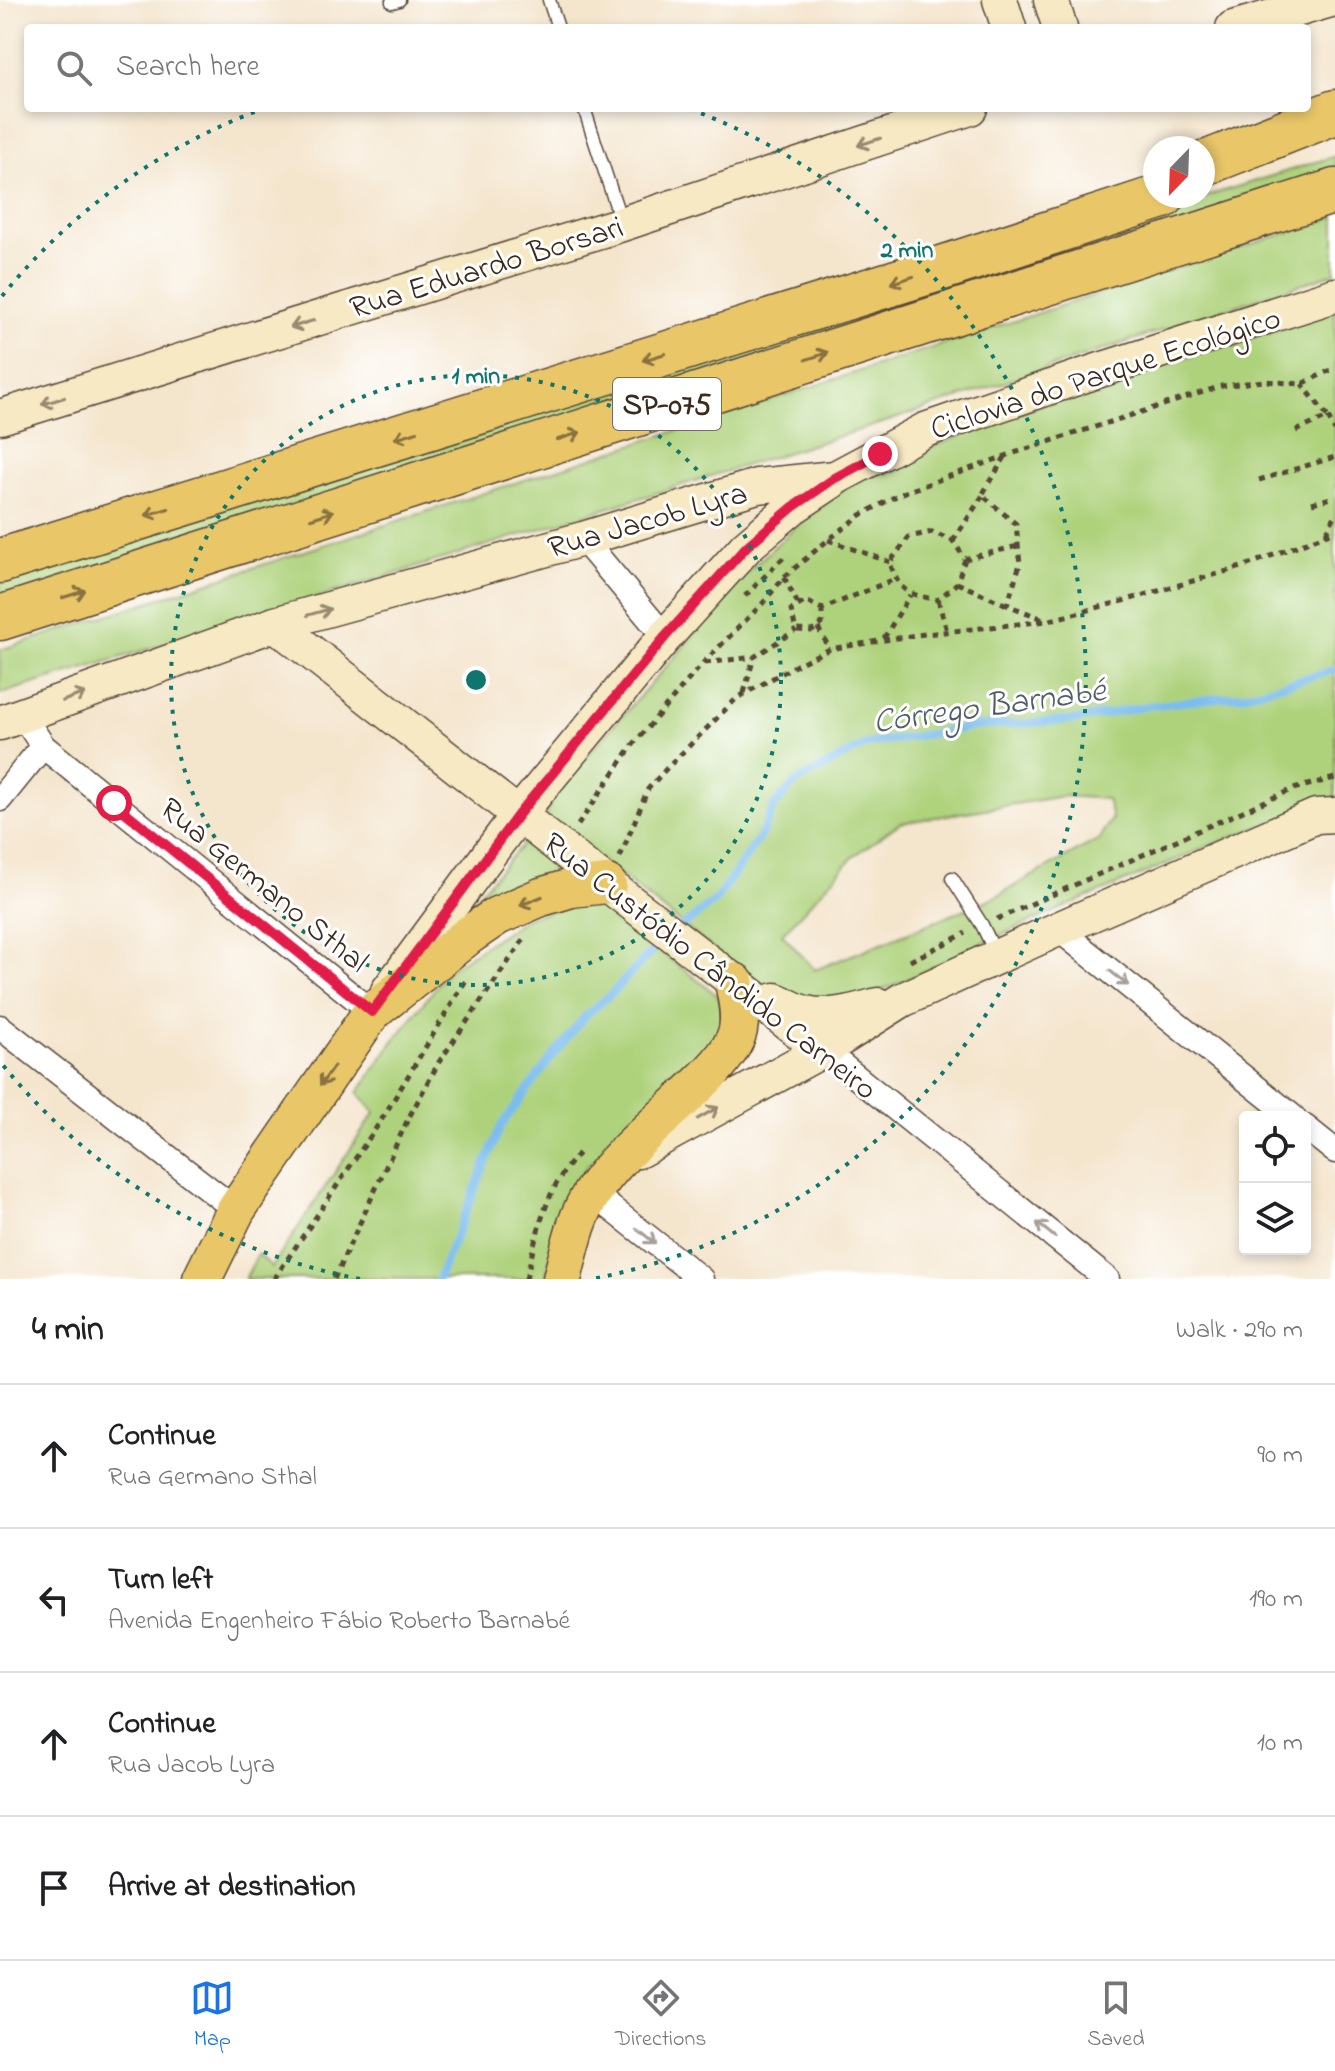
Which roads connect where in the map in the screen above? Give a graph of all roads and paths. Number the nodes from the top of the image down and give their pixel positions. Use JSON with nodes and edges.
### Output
{"nodes":[{"id":1,"x":549,"y":0,"type":"edge"},
{"id":2,"x":1000,"y":0,"type":"edge"},
{"id":3,"x":1051,"y":0,"type":"edge"},
{"id":4,"x":1331,"y":0,"type":"edge"},
{"id":5,"x":557,"y":24,"type":"edge"},
{"id":6,"x":1008,"y":24,"type":"edge"},
{"id":7,"x":1059,"y":24,"type":"edge"},
{"id":8,"x":1247,"y":24,"type":"edge"},
{"id":9,"x":585,"y":112,"type":"edge"},
{"id":10,"x":958,"y":112,"type":"edge"},
{"id":11,"x":1335,"y":112,"type":"edge"},
{"id":12,"x":1335,"y":140,"type":"edge"},
{"id":13,"x":1215,"y":159,"type":"edge"},
{"id":14,"x":1215,"y":179,"type":"edge"},
{"id":15,"x":1143,"y":188,"type":"edge"},
{"id":16,"x":1335,"y":191,"type":"edge"},
{"id":17,"x":1143,"y":203,"type":"edge"},
{"id":18,"x":622,"y":224,"type":"junction"},
{"id":19,"x":945,"y":267,"type":"junction"},
{"id":20,"x":1335,"y":295,"type":"edge"},
{"id":21,"x":1335,"y":368,"type":"edge"},
{"id":22,"x":1302,"y":384,"type":"junction"},
{"id":23,"x":0,"y":417,"type":"edge"},
{"id":24,"x":1328,"y":417,"type":"junction"},
{"id":25,"x":1335,"y":422,"type":"edge"},
{"id":26,"x":1296,"y":431,"type":"dead end"},
{"id":27,"x":1335,"y":431,"type":"edge"},
{"id":28,"x":1006,"y":456,"type":"junction"},
{"id":29,"x":1335,"y":457,"type":"edge"},
{"id":30,"x":835,"y":478,"type":"junction"},
{"id":31,"x":1259,"y":480,"type":"dead end"},
{"id":32,"x":985,"y":490,"type":"junction"},
{"id":33,"x":1335,"y":497,"type":"edge"},
{"id":34,"x":1312,"y":503,"type":"dead end"},
{"id":35,"x":1335,"y":516,"type":"edge"},
{"id":36,"x":1335,"y":531,"type":"edge"},
{"id":37,"x":1326,"y":534,"type":"junction"},
{"id":38,"x":583,"y":539,"type":"junction"},
{"id":39,"x":828,"y":540,"type":"junction"},
{"id":40,"x":953,"y":541,"type":"junction"},
{"id":41,"x":796,"y":544,"type":"dead end"},
{"id":42,"x":1018,"y":546,"type":"junction"},
{"id":43,"x":965,"y":559,"type":"junction"},
{"id":44,"x":0,"y":561,"type":"edge"},
{"id":45,"x":890,"y":562,"type":"junction"},
{"id":46,"x":784,"y":577,"type":"junction"},
{"id":47,"x":895,"y":579,"type":"junction"},
{"id":48,"x":957,"y":583,"type":"junction"},
{"id":49,"x":910,"y":595,"type":"junction"},
{"id":50,"x":741,"y":600,"type":"dead end"},
{"id":51,"x":938,"y":600,"type":"junction"},
{"id":52,"x":1007,"y":605,"type":"junction"},
{"id":53,"x":799,"y":606,"type":"junction"},
{"id":54,"x":822,"y":609,"type":"junction"},
{"id":55,"x":0,"y":618,"type":"edge"},
{"id":56,"x":1047,"y":621,"type":"junction"},
{"id":57,"x":275,"y":624,"type":"junction"},
{"id":58,"x":818,"y":628,"type":"junction"},
{"id":59,"x":796,"y":630,"type":"junction"},
{"id":60,"x":947,"y":631,"type":"junction"},
{"id":61,"x":665,"y":637,"type":"junction"},
{"id":62,"x":883,"y":640,"type":"junction"},
{"id":63,"x":830,"y":649,"type":"junction"},
{"id":64,"x":754,"y":657,"type":"junction"},
{"id":65,"x":703,"y":663,"type":"junction"},
{"id":66,"x":744,"y":693,"type":"junction"},
{"id":67,"x":11,"y":720,"type":"edge"},
{"id":68,"x":43,"y":746,"type":"junction"},
{"id":69,"x":1335,"y":778,"type":"edge"},
{"id":70,"x":0,"y":799,"type":"edge"},
{"id":71,"x":518,"y":815,"type":"junction"},
{"id":72,"x":1329,"y":821,"type":"edge"},
{"id":73,"x":575,"y":830,"type":"dead end"},
{"id":74,"x":952,"y":878,"type":"dead end"},
{"id":75,"x":617,"y":883,"type":"junction"},
{"id":76,"x":982,"y":925,"type":"junction"},
{"id":77,"x":532,"y":929,"type":"dead end"},
{"id":78,"x":1058,"y":929,"type":"junction"},
{"id":79,"x":998,"y":957,"type":"junction"},
{"id":80,"x":474,"y":966,"type":"dead end"},
{"id":81,"x":900,"y":966,"type":"dead end"},
{"id":82,"x":728,"y":977,"type":"junction"},
{"id":83,"x":902,"y":1000,"type":"junction"},
{"id":84,"x":372,"y":1012,"type":"junction"},
{"id":85,"x":0,"y":1027,"type":"edge"},
{"id":86,"x":823,"y":1050,"type":"junction"},
{"id":87,"x":1286,"y":1111,"type":"edge"},
{"id":88,"x":1311,"y":1132,"type":"edge"},
{"id":89,"x":1335,"y":1151,"type":"edge"},
{"id":90,"x":615,"y":1164,"type":"junction"},
{"id":91,"x":592,"y":1193,"type":"junction"},
{"id":92,"x":236,"y":1210,"type":"junction"},
{"id":93,"x":202,"y":1279,"type":"edge"},
{"id":94,"x":274,"y":1279,"type":"edge"},
{"id":95,"x":334,"y":1279,"type":"edge"},
{"id":96,"x":562,"y":1279,"type":"edge"},
{"id":97,"x":701,"y":1279,"type":"edge"},
{"id":98,"x":1107,"y":1279,"type":"edge"}],
"edges":[{"from":1,"to":5,"type":"lane"},
{"from":2,"to":6,"type":"main road"},
{"from":3,"to":7,"type":"main road"},
{"from":4,"to":8,"type":"main road"},
{"from":9,"to":18,"type":"lane"},
{"from":10,"to":18,"type":"main road","name":"Rua Eduardo Borsari","one_way":true},
{"from":11,"to":13,"type":"highway"},
{"from":12,"to":14,"type":"highway"},
{"from":15,"to":19,"type":"highway"},
{"from":55,"to":16,"type":"highway","number":"SP-075","one_way":true},
{"from":17,"to":19,"type":"highway","number":"SP-075"},
{"from":18,"to":23,"type":"main road","name":"Rua Eduardo Borsari","one_way":true},
{"from":19,"to":44,"type":"highway","number":"SP-075","one_way":true},
{"from":20,"to":30,"type":"main road","name":"Rua Jacob Lyra"},
{"from":21,"to":22,"type":"path"},
{"from":22,"to":24,"type":"path"},
{"from":22,"to":28,"type":"path"},
{"from":24,"to":25,"type":"path"},
{"from":24,"to":26,"type":"path"},
{"from":24,"to":27,"type":"path"},
{"from":28,"to":32,"type":"path"},
{"from":28,"to":39,"type":"path"},
{"from":29,"to":31,"type":"path"},
{"from":30,"to":38,"type":"main road","name":"Rua Jacob Lyra"},
{"from":30,"to":61,"type":"main road"},
{"from":32,"to":40,"type":"path"},
{"from":32,"to":42,"type":"path"},
{"from":33,"to":34,"type":"path"},
{"from":35,"to":37,"type":"path"},
{"from":36,"to":37,"type":"path"},
{"from":37,"to":56,"type":"path"},
{"from":57,"to":38,"type":"main road","name":"Rua Jacob Lyra","one_way":true},
{"from":38,"to":61,"type":"street"},
{"from":39,"to":45,"type":"path"},
{"from":39,"to":46,"type":"path"},
{"from":40,"to":43,"type":"path"},
{"from":40,"to":45,"type":"path"},
{"from":41,"to":50,"type":"path"},
{"from":42,"to":43,"type":"path"},
{"from":42,"to":52,"type":"path"},
{"from":43,"to":48,"type":"path"},
{"from":45,"to":47,"type":"path"},
{"from":46,"to":53,"type":"path"},
{"from":46,"to":65,"type":"path"},
{"from":47,"to":49,"type":"path"},
{"from":47,"to":54,"type":"path"},
{"from":48,"to":51,"type":"path"},
{"from":48,"to":52,"type":"path"},
{"from":49,"to":51,"type":"path"},
{"from":49,"to":62,"type":"path"},
{"from":51,"to":60,"type":"path"},
{"from":52,"to":56,"type":"path"},
{"from":53,"to":54,"type":"path"},
{"from":53,"to":59,"type":"path"},
{"from":54,"to":58,"type":"path"},
{"from":56,"to":60,"type":"path"},
{"from":67,"to":57,"type":"main road","name":"Rua Jacob Lyra","one_way":true},
{"from":57,"to":71,"type":"main road","name":"Rua Custódio Cândido Carneiro"},
{"from":58,"to":59,"type":"path"},
{"from":58,"to":63,"type":"path"},
{"from":59,"to":64,"type":"path"},
{"from":60,"to":62,"type":"path"},
{"from":61,"to":71,"type":"main road"},
{"from":62,"to":63,"type":"path"},
{"from":63,"to":66,"type":"path"},
{"from":64,"to":65,"type":"path"},
{"from":64,"to":66,"type":"path"},
{"from":65,"to":73,"type":"path"},
{"from":66,"to":75,"type":"path"},
{"from":67,"to":68,"type":"street","name":"Rua Germano Sthal"},
{"from":68,"to":70,"type":"street"},
{"from":68,"to":84,"type":"street","name":"Rua Germano Sthal"},
{"from":69,"to":76,"type":"path"},
{"from":71,"to":75,"type":"main road","name":"Rua Custódio Cândido Carneiro"},
{"from":71,"to":84,"type":"main road"},
{"from":72,"to":78,"type":"main road"},
{"from":74,"to":76,"type":"lane"},
{"from":75,"to":82,"type":"main road","name":"Rua Custódio Cândido Carneiro"},
{"from":75,"to":84,"type":"main road","one_way":true},
{"from":76,"to":79,"type":"lane"},
{"from":76,"to":81,"type":"path"},
{"from":77,"to":95,"type":"path"},
{"from":78,"to":79,"type":"main road"},
{"from":78,"to":87,"type":"street","one_way":true},
{"from":79,"to":83,"type":"main road"},
{"from":80,"to":94,"type":"path"},
{"from":82,"to":83,"type":"main road"},
{"from":82,"to":86,"type":"main road","name":"Rua Custódio Cândido Carneiro"},
{"from":82,"to":90,"type":"main road"},
{"from":83,"to":86,"type":"main road"},
{"from":84,"to":92,"type":"main road","one_way":true},
{"from":85,"to":92,"type":"street"},
{"from":90,"to":86,"type":"main road","one_way":true},
{"from":98,"to":86,"type":"street","name":"Rua Custódio Cândido Carneiro","one_way":true},
{"from":88,"to":89,"type":"street"},
{"from":90,"to":91,"type":"main road"},
{"from":91,"to":96,"type":"main road"},
{"from":91,"to":97,"type":"street","one_way":true},
{"from":92,"to":93,"type":"main road"}]}
